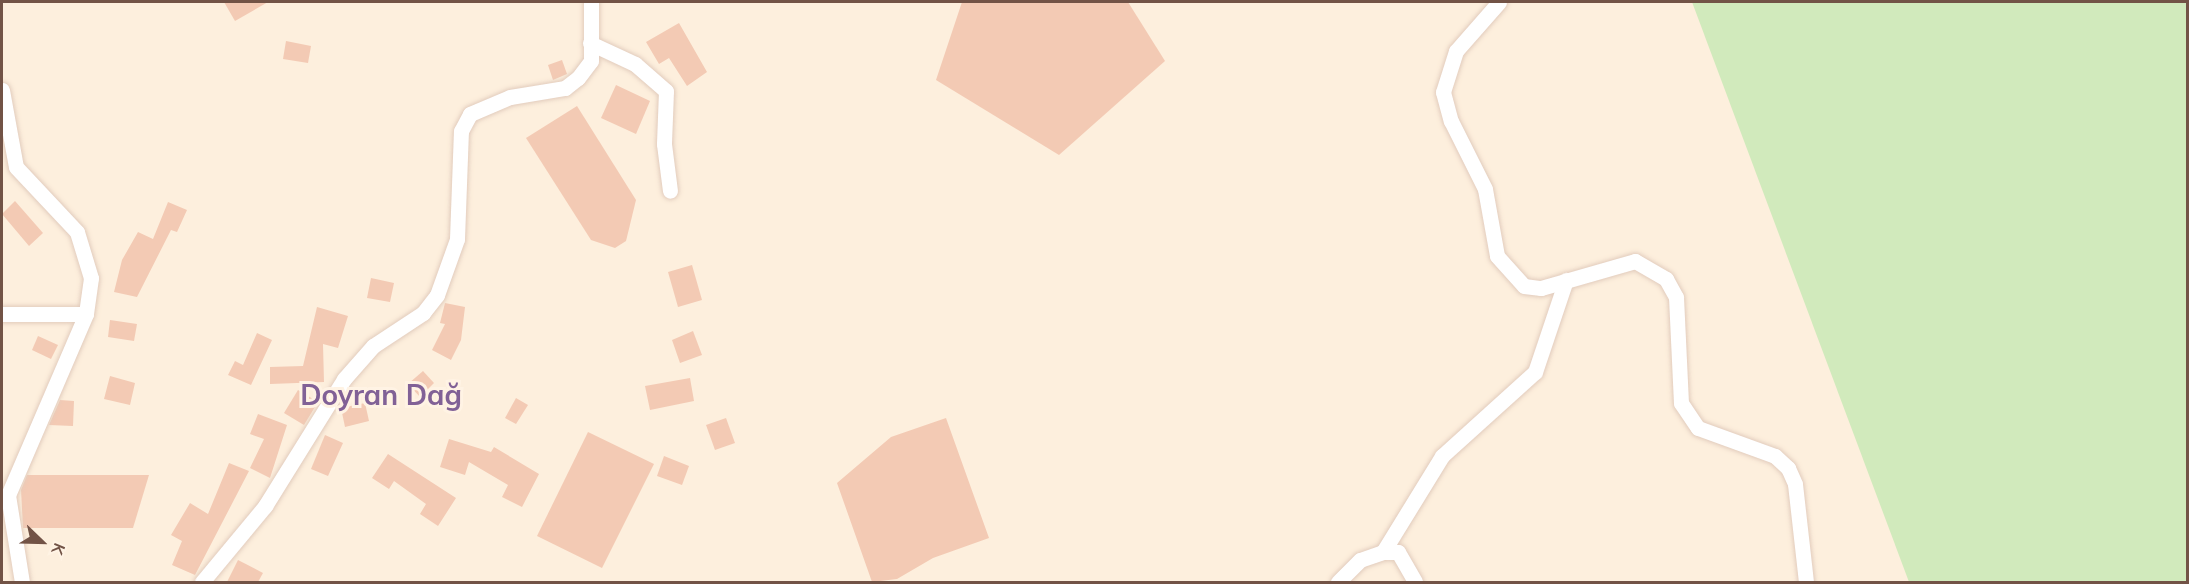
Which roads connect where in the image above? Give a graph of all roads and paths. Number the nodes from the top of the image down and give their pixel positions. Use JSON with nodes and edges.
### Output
{"nodes":[{"id":1,"x":591,"y":2,"type":"edge"},
{"id":2,"x":1499,"y":2,"type":"edge"},
{"id":3,"x":590,"y":43,"type":"junction"},
{"id":4,"x":2,"y":90,"type":"edge"},
{"id":5,"x":670,"y":191,"type":"dead end"},
{"id":6,"x":1566,"y":280,"type":"junction"},
{"id":7,"x":2,"y":314,"type":"edge"},
{"id":8,"x":86,"y":314,"type":"junction"},
{"id":9,"x":1383,"y":552,"type":"junction"},
{"id":10,"x":22,"y":582,"type":"edge"},
{"id":11,"x":202,"y":582,"type":"edge"},
{"id":12,"x":1338,"y":582,"type":"edge"},
{"id":13,"x":1415,"y":582,"type":"edge"},
{"id":14,"x":1806,"y":582,"type":"edge"}],
"edges":[{"from":1,"to":3,"type":"street"},
{"from":2,"to":6,"type":"street"},
{"from":3,"to":5,"type":"street"},
{"from":3,"to":11,"type":"street"},
{"from":4,"to":8,"type":"street"},
{"from":6,"to":9,"type":"street"},
{"from":6,"to":14,"type":"street"},
{"from":7,"to":8,"type":"street"},
{"from":8,"to":10,"type":"street"},
{"from":9,"to":12,"type":"street"},
{"from":9,"to":13,"type":"street"}]}
